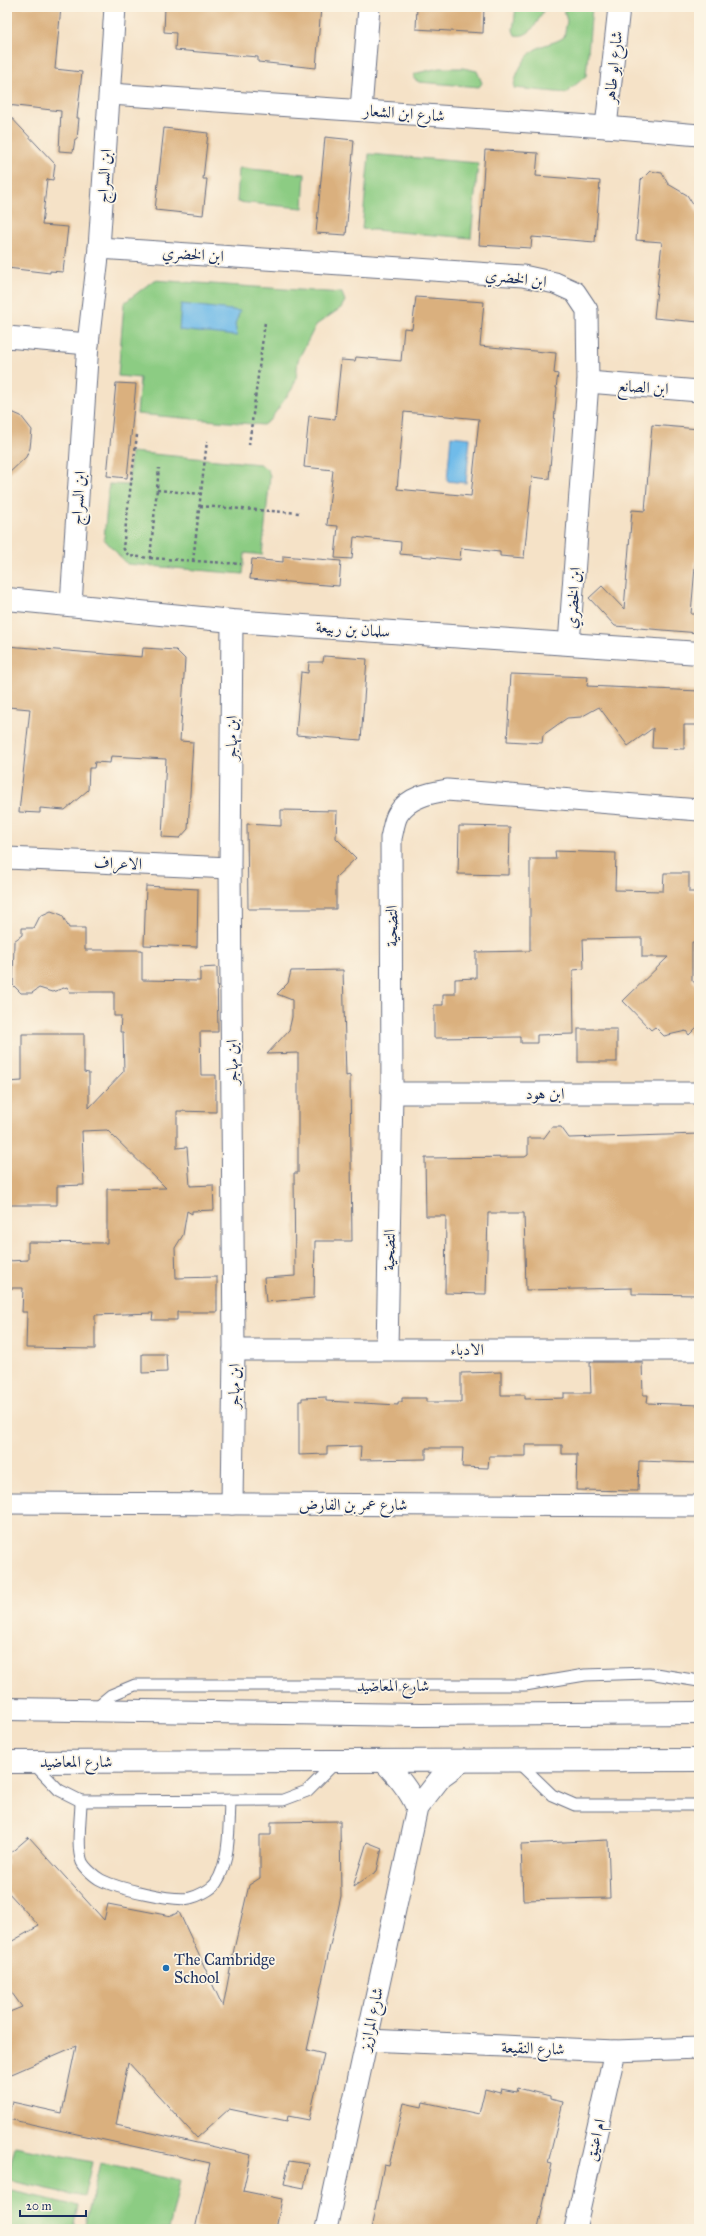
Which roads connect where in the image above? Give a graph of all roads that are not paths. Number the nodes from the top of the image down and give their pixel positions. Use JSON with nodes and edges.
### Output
{"nodes":[{"id":1,"x":115,"y":7,"type":"edge"},
{"id":2,"x":369,"y":7,"type":"edge"},
{"id":3,"x":619,"y":7,"type":"edge"},
{"id":4,"x":110,"y":94,"type":"junction"},
{"id":5,"x":361,"y":110,"type":"junction"},
{"id":6,"x":606,"y":127,"type":"junction"},
{"id":7,"x":699,"y":135,"type":"edge"},
{"id":8,"x":100,"y":248,"type":"junction"},
{"id":9,"x":7,"y":337,"type":"edge"},
{"id":10,"x":88,"y":344,"type":"junction"},
{"id":11,"x":588,"y":382,"type":"junction"},
{"id":12,"x":699,"y":391,"type":"edge"},
{"id":13,"x":7,"y":599,"type":"edge"},
{"id":14,"x":72,"y":604,"type":"junction"},
{"id":15,"x":232,"y":621,"type":"junction"},
{"id":16,"x":569,"y":644,"type":"junction"},
{"id":17,"x":699,"y":653,"type":"edge"},
{"id":18,"x":699,"y":810,"type":"edge"},
{"id":19,"x":7,"y":858,"type":"edge"},
{"id":20,"x":230,"y":868,"type":"junction"},
{"id":21,"x":392,"y":1093,"type":"junction"},
{"id":22,"x":699,"y":1093,"type":"edge"},
{"id":23,"x":387,"y":1349,"type":"junction"},
{"id":24,"x":234,"y":1350,"type":"junction"},
{"id":25,"x":699,"y":1350,"type":"edge"},
{"id":26,"x":7,"y":1503,"type":"edge"},
{"id":27,"x":232,"y":1504,"type":"junction"},
{"id":28,"x":699,"y":1506,"type":"edge"},
{"id":29,"x":699,"y":1681,"type":"edge"},
{"id":30,"x":7,"y":1709,"type":"edge"},
{"id":31,"x":92,"y":1710,"type":"junction"},
{"id":32,"x":699,"y":1713,"type":"edge"},
{"id":33,"x":464,"y":1760,"type":"junction"},
{"id":34,"x":517,"y":1760,"type":"junction"},
{"id":35,"x":699,"y":1760,"type":"edge"},
{"id":36,"x":31,"y":1761,"type":"junction"},
{"id":37,"x":337,"y":1761,"type":"junction"},
{"id":38,"x":383,"y":1761,"type":"junction"},
{"id":39,"x":7,"y":1762,"type":"edge"},
{"id":40,"x":230,"y":1800,"type":"junction"},
{"id":41,"x":82,"y":1801,"type":"junction"},
{"id":42,"x":699,"y":1805,"type":"edge"},
{"id":43,"x":417,"y":1808,"type":"junction"},
{"id":44,"x":366,"y":2040,"type":"junction"},
{"id":45,"x":699,"y":2048,"type":"edge"},
{"id":46,"x":614,"y":2051,"type":"junction"},
{"id":47,"x":326,"y":2229,"type":"edge"},
{"id":48,"x":575,"y":2229,"type":"edge"}],
"edges":[{"from":1,"to":4,"type":"street","name":"ابن السراج"},
{"from":2,"to":5,"type":"street"},
{"from":3,"to":6,"type":"street","name":"شارع ابو طاهر"},
{"from":4,"to":5,"type":"street","name":"شارع ابن الشعار"},
{"from":4,"to":8,"type":"street","name":"ابن السراج"},
{"from":5,"to":6,"type":"street","name":"شارع ابن الشعار"},
{"from":6,"to":7,"type":"street","name":"شارع ابن الشعار"},
{"from":8,"to":10,"type":"street","name":"ابن السراج"},
{"from":8,"to":11,"type":"street","name":"ابن الخضري"},
{"from":9,"to":10,"type":"street"},
{"from":10,"to":14,"type":"street","name":"ابن السراج"},
{"from":11,"to":12,"type":"street","name":"ابن الصانع"},
{"from":11,"to":16,"type":"street","name":"ابن الخضري"},
{"from":13,"to":14,"type":"street","name":"سلمان بن ربيعة"},
{"from":14,"to":15,"type":"street","name":"سلمان بن ربيعة"},
{"from":15,"to":16,"type":"street","name":"سلمان بن ربيعة"},
{"from":15,"to":20,"type":"street","name":"ابن مهاجر"},
{"from":16,"to":17,"type":"street","name":"سلمان بن ربيعة"},
{"from":18,"to":21,"type":"street","name":"التضحية"},
{"from":19,"to":20,"type":"street","name":"الاعراف"},
{"from":20,"to":24,"type":"street","name":"ابن مهاجر"},
{"from":21,"to":22,"type":"street","name":"ابن هود"},
{"from":21,"to":23,"type":"street","name":"التضحية"},
{"from":23,"to":24,"type":"street","name":"الادباء"},
{"from":23,"to":25,"type":"street","name":"الادباء"},
{"from":24,"to":27,"type":"street","name":"ابن مهاجر"},
{"from":26,"to":27,"type":"street","name":"شارع عمر بن الفارض"},
{"from":27,"to":28,"type":"street","name":"شارع عمر بن الفارض"},
{"from":29,"to":31,"type":"lane","name":"شارع المعاضيد"},
{"from":30,"to":31,"type":"street","name":"شارع المعاضيد"},
{"from":31,"to":32,"type":"street","name":"شارع المعاضيد"},
{"from":33,"to":34,"type":"street","name":"شارع المعاضيد"},
{"from":33,"to":38,"type":"street","name":"شارع المعاضيد"},
{"from":33,"to":43,"type":"street","name":"شارع المرازيز"},
{"from":34,"to":35,"type":"street","name":"شارع المعاضيد"},
{"from":34,"to":42,"type":"lane"},
{"from":36,"to":37,"type":"street","name":"شارع المعاضيد"},
{"from":36,"to":39,"type":"street","name":"شارع المعاضيد"},
{"from":36,"to":41,"type":"lane","name":"شارع المعاضيد"},
{"from":37,"to":38,"type":"street","name":"شارع المعاضيد"},
{"from":37,"to":40,"type":"lane","name":"شارع المعاضيد"},
{"from":38,"to":43,"type":"street"},
{"from":40,"to":41,"type":"lane","name":"شارع المعاضيد"},
{"from":40,"to":41,"type":"lane"},
{"from":43,"to":44,"type":"street","name":"شارع المرازيز"},
{"from":44,"to":46,"type":"street","name":"شارع النقيعة"},
{"from":44,"to":47,"type":"street","name":"شارع المرازيز"},
{"from":45,"to":46,"type":"street","name":"شارع النقيعة"},
{"from":46,"to":48,"type":"street","name":"ام اعنيق"}]}
